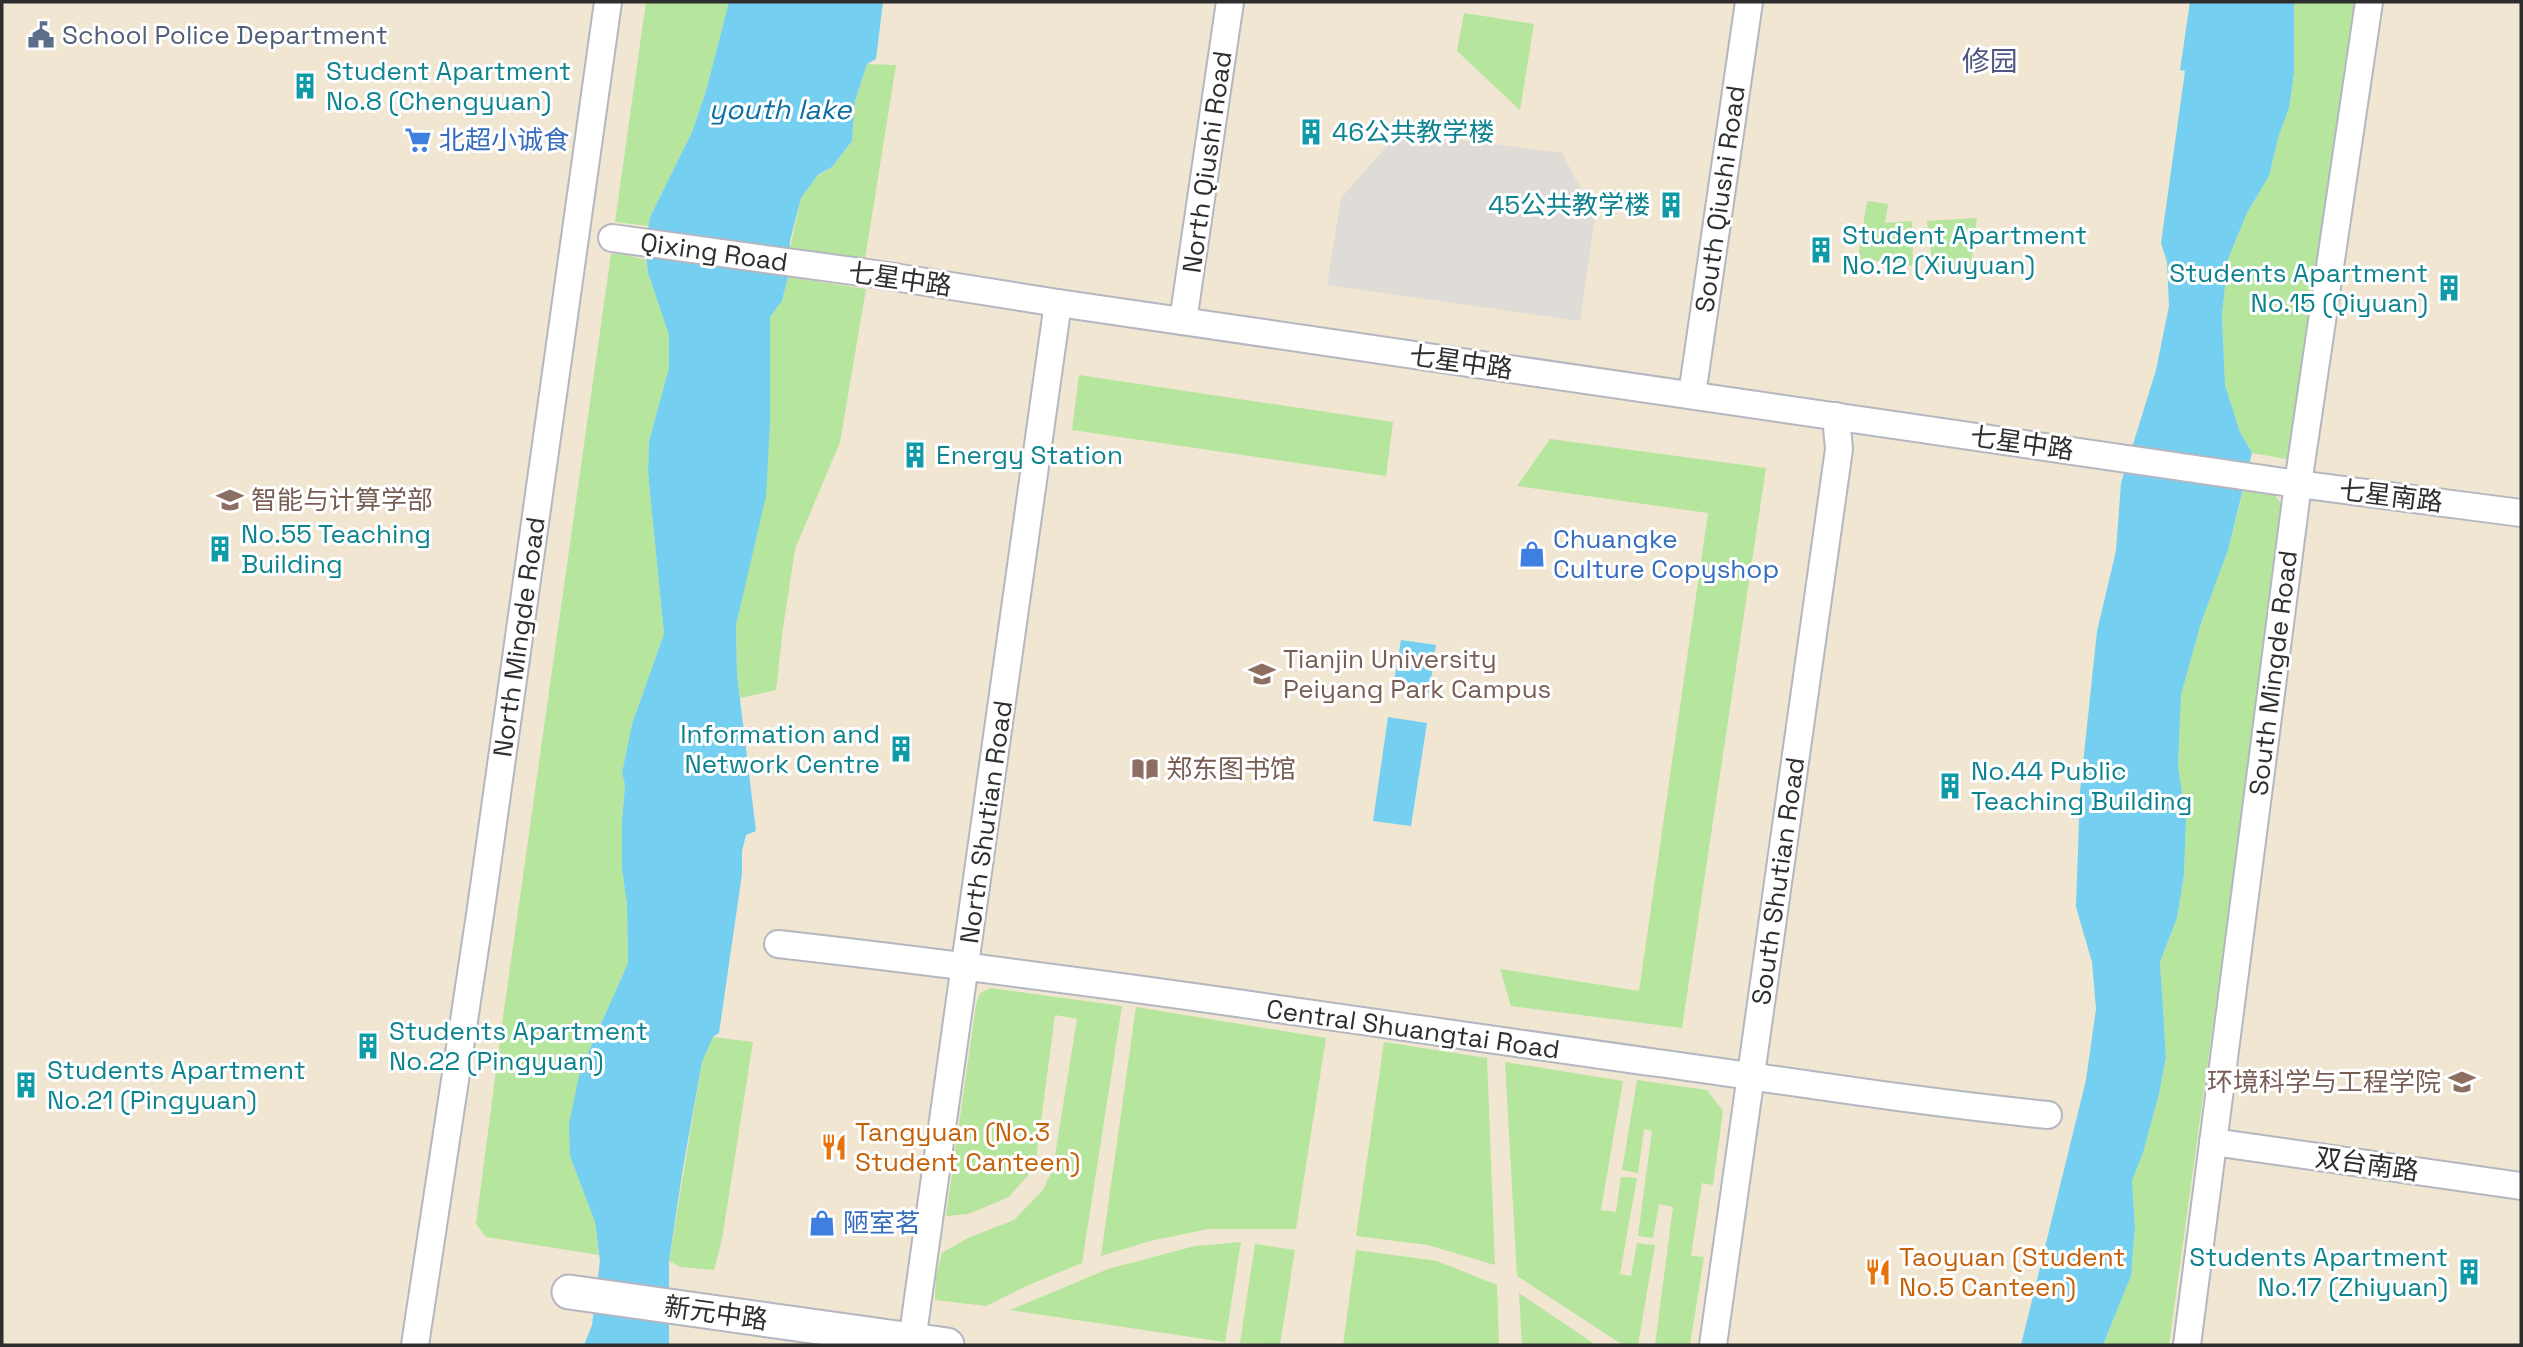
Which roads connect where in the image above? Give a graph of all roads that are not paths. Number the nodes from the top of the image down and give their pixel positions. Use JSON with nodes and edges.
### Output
{"nodes":[{"id":1,"x":608,"y":2,"type":"edge"},
{"id":2,"x":1230,"y":2,"type":"edge"},
{"id":3,"x":1749,"y":2,"type":"edge"},
{"id":4,"x":2369,"y":2,"type":"edge"},
{"id":5,"x":612,"y":238,"type":"dead end"},
{"id":6,"x":816,"y":266,"type":"joint"},
{"id":7,"x":1058,"y":303,"type":"junction"},
{"id":8,"x":1183,"y":321,"type":"junction"},
{"id":9,"x":1692,"y":395,"type":"junction"},
{"id":10,"x":1836,"y":416,"type":"junction"},
{"id":11,"x":2260,"y":478,"type":"joint"},
{"id":12,"x":2298,"y":484,"type":"junction"},
{"id":13,"x":2521,"y":513,"type":"edge"},
{"id":14,"x":778,"y":944,"type":"dead end"},
{"id":15,"x":966,"y":965,"type":"junction"},
{"id":16,"x":1751,"y":1077,"type":"junction"},
{"id":17,"x":2048,"y":1115,"type":"dead end"},
{"id":18,"x":2213,"y":1142,"type":"junction"},
{"id":19,"x":2521,"y":1186,"type":"edge"},
{"id":20,"x":581,"y":1301,"type":"dead end"},
{"id":21,"x":684,"y":1315,"type":"junction"},
{"id":22,"x":912,"y":1341,"type":"junction"},
{"id":23,"x":415,"y":1345,"type":"edge"},
{"id":24,"x":844,"y":1345,"type":"edge"},
{"id":25,"x":947,"y":1345,"type":"edge"},
{"id":26,"x":1713,"y":1345,"type":"edge"},
{"id":27,"x":2187,"y":1345,"type":"edge"}],
"edges":[{"from":1,"to":23,"type":"street","name":"North Mingde Road"},
{"from":2,"to":8,"type":"street","name":"North Qiushi Road"},
{"from":3,"to":9,"type":"street","name":"South Qiushi Road"},
{"from":4,"to":12,"type":"street","name":"South Mingde Road"},
{"from":5,"to":6,"type":"street","name":"Qixing Road"},
{"from":6,"to":7,"type":"street","name":"七星中路"},
{"from":7,"to":8,"type":"street","name":"七星中路"},
{"from":7,"to":15,"type":"street","name":"North Shutian Road"},
{"from":8,"to":9,"type":"street","name":"七星中路"},
{"from":9,"to":10,"type":"street","name":"七星中路"},
{"from":10,"to":11,"type":"street","name":"七星中路"},
{"from":10,"to":16,"type":"street","name":"South Shutian Road"},
{"from":11,"to":12,"type":"street","name":"七星南路"},
{"from":12,"to":13,"type":"street","name":"七星南路"},
{"from":12,"to":18,"type":"street","name":"South Mingde Road"},
{"from":14,"to":15,"type":"street","name":"Central Shuangtai Road"},
{"from":15,"to":16,"type":"street","name":"Central Shuangtai Road"},
{"from":15,"to":22,"type":"street","name":"North Shutian Road"},
{"from":16,"to":17,"type":"street","name":"Central Shuangtai Road"},
{"from":16,"to":26,"type":"street","name":"South Shutian Road"},
{"from":18,"to":19,"type":"street","name":"双台南路"},
{"from":18,"to":27,"type":"street","name":"South Mingde Road"},
{"from":20,"to":21,"type":"street","name":"新元中路"},
{"from":21,"to":22,"type":"street","name":"新元中路"},
{"from":21,"to":24,"type":"street","name":"新元中路"},
{"from":22,"to":25,"type":"street","name":"新元中路"}]}
